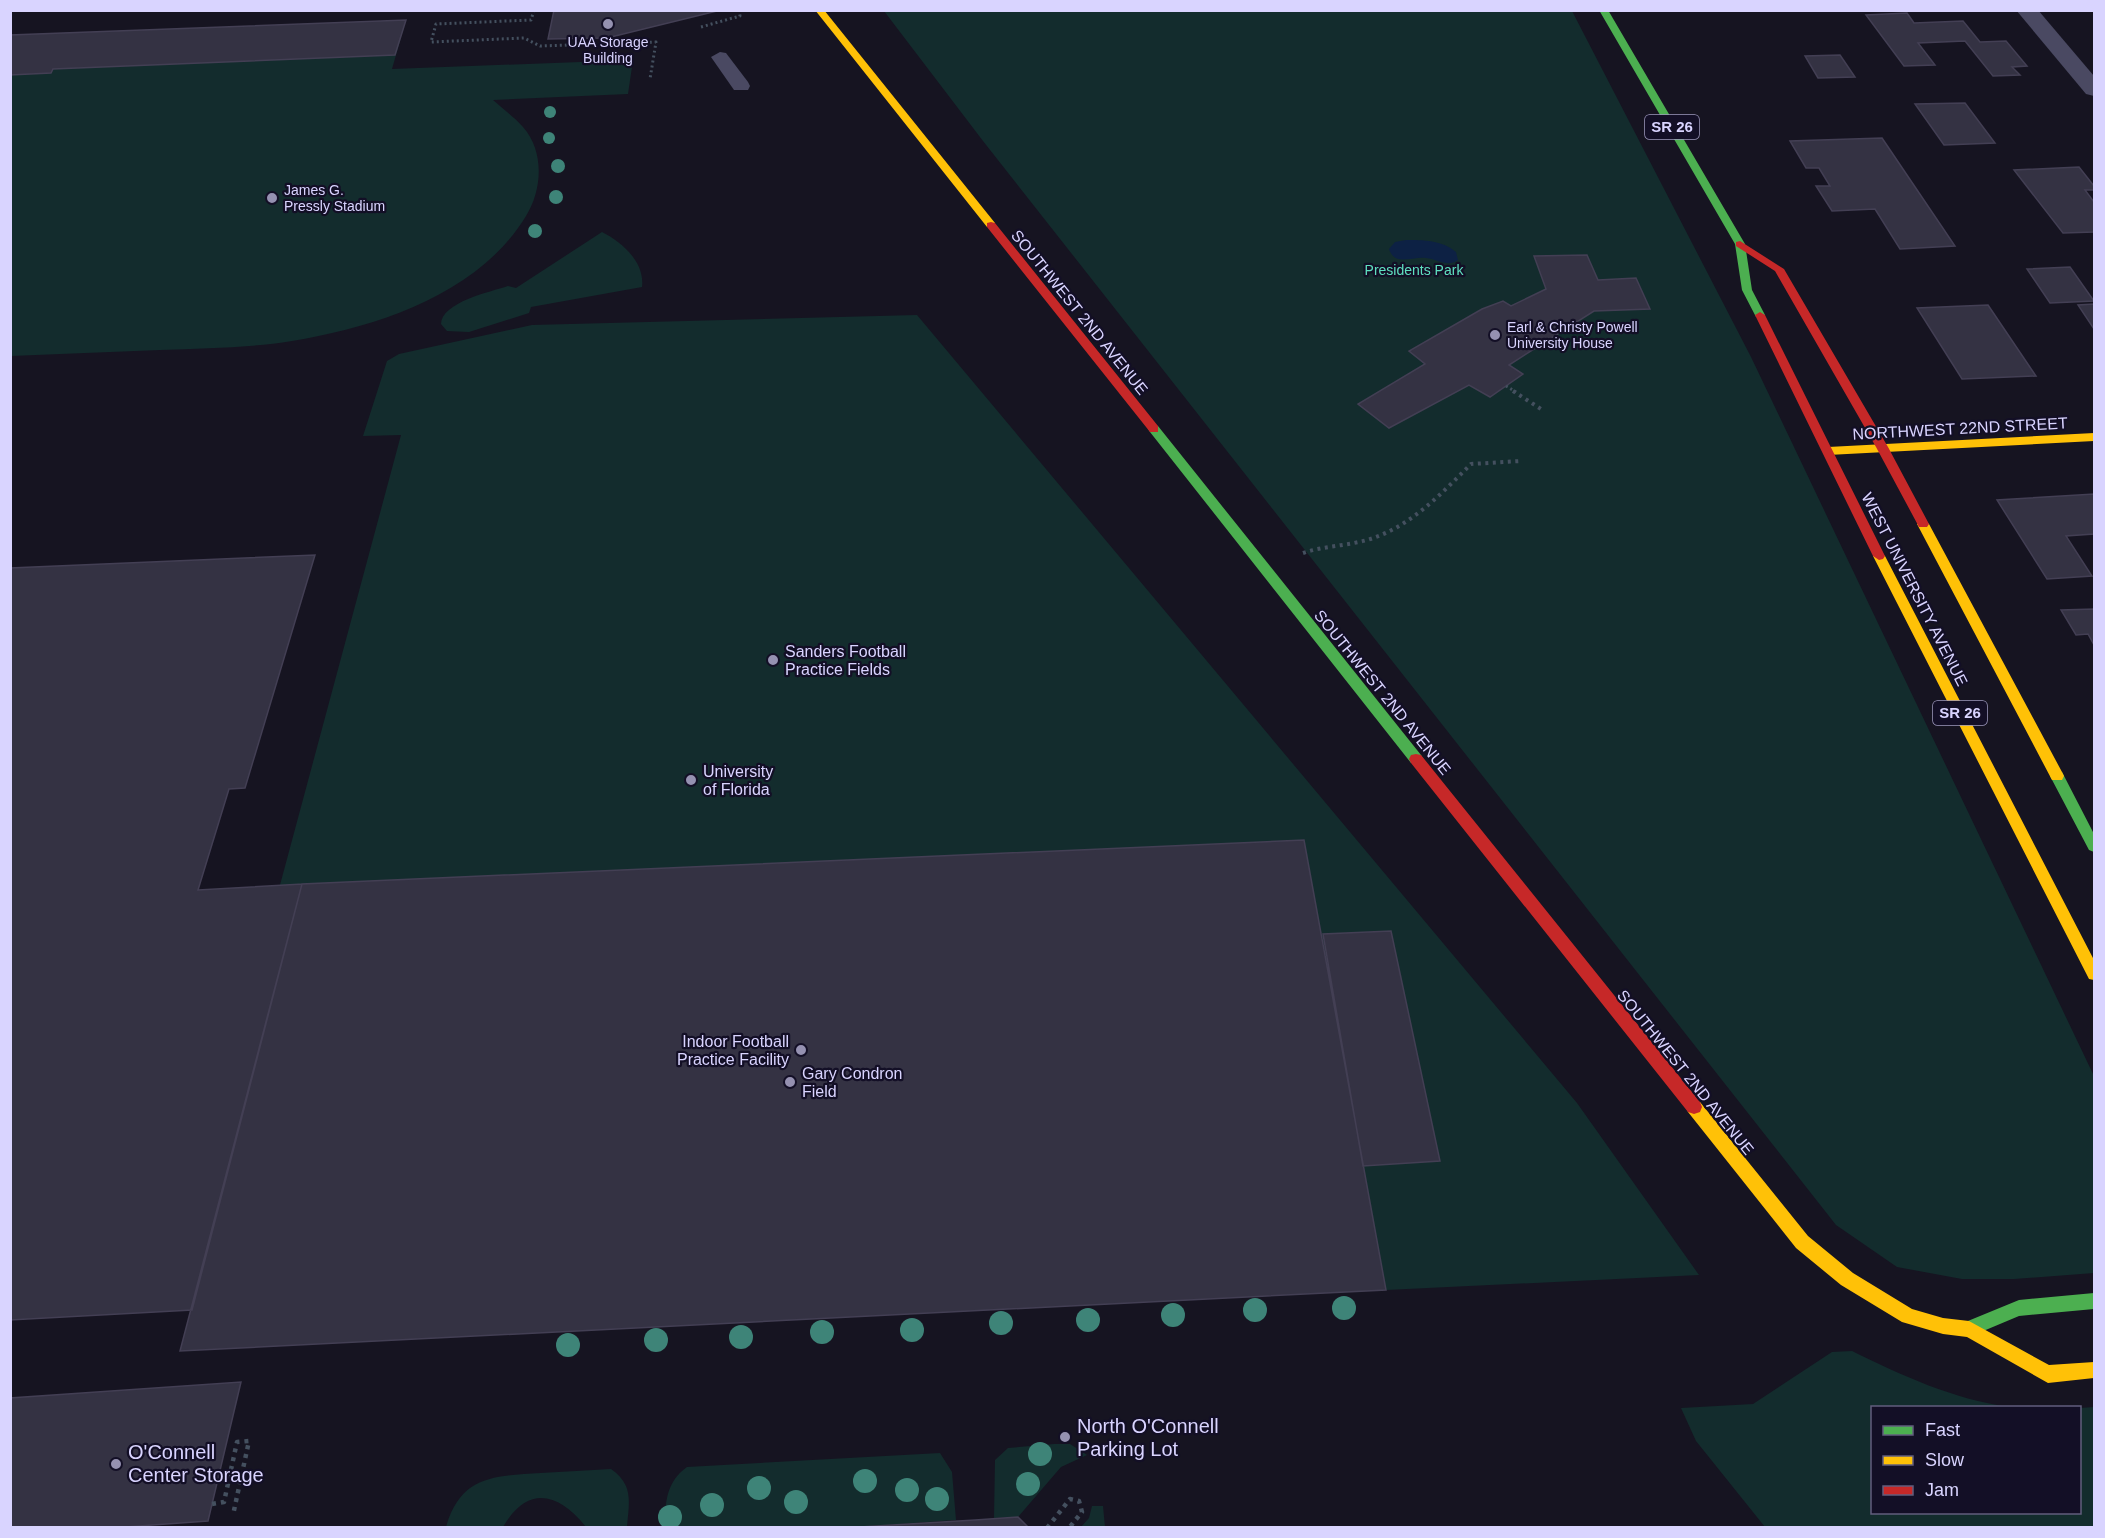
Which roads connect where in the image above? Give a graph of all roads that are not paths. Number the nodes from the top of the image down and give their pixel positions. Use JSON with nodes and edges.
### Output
{"nodes":[{"id":1,"x":819,"y":10,"type":"edge"},
{"id":2,"x":1603,"y":10,"type":"edge"},
{"id":3,"x":2026,"y":10,"type":"edge"},
{"id":4,"x":720,"y":57,"type":"dead end"},
{"id":5,"x":741,"y":86,"type":"dead end"},
{"id":6,"x":2094,"y":89,"type":"edge"},
{"id":7,"x":1740,"y":244,"type":"junction"},
{"id":8,"x":2094,"y":437,"type":"edge"},
{"id":9,"x":1882,"y":447,"type":"junction"},
{"id":10,"x":1827,"y":451,"type":"junction"},
{"id":11,"x":2094,"y":846,"type":"edge"},
{"id":12,"x":2094,"y":974,"type":"edge"},
{"id":13,"x":2094,"y":1301,"type":"edge"},
{"id":14,"x":1970,"y":1329,"type":"junction"},
{"id":15,"x":2094,"y":1370,"type":"edge"}],
"edges":[{"from":1,"to":14,"type":"main road","name":"SOUTHWEST 2ND AVENUE"},
{"from":2,"to":7,"type":"main road","name":"WEST UNIVERSITY AVENUE","number":"SR 26"},
{"from":3,"to":6,"type":"street"},
{"from":4,"to":5,"type":"lane"},
{"from":7,"to":9,"type":"main road","name":"WEST UNIVERSITY AVENUE","number":"SR 26"},
{"from":7,"to":10,"type":"main road","name":"WEST UNIVERSITY AVENUE","number":"SR 26"},
{"from":8,"to":9,"type":"main road","name":"NORTHWEST 22ND STREET"},
{"from":9,"to":10,"type":"main road","name":"NORTHWEST 22ND STREET"},
{"from":9,"to":11,"type":"main road","name":"WEST UNIVERSITY AVENUE","number":"SR 26"},
{"from":10,"to":12,"type":"main road","name":"WEST UNIVERSITY AVENUE","number":"SR 26"},
{"from":13,"to":14,"type":"main road"},
{"from":14,"to":15,"type":"main road","name":"SOUTHWEST 2ND AVENUE"}]}
